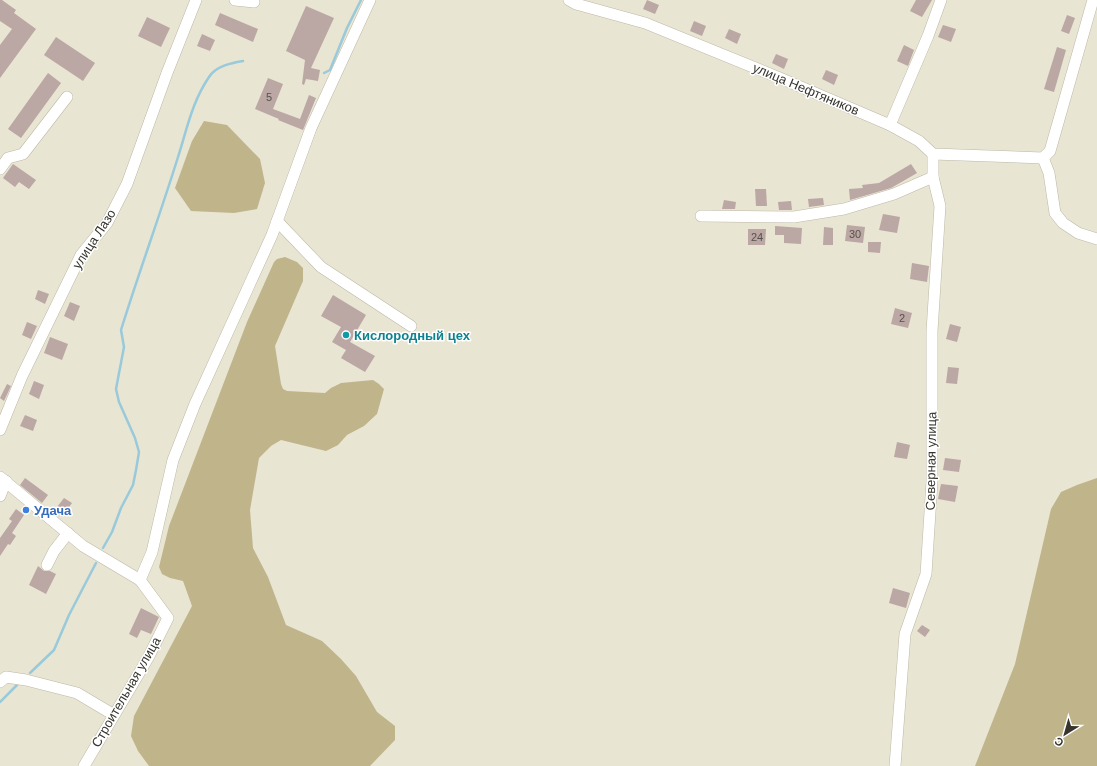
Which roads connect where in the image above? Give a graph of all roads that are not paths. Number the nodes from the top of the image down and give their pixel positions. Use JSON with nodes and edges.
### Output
{"nodes":[{"id":1,"x":196,"y":0,"type":"edge"},
{"id":2,"x":235,"y":0,"type":"edge"},
{"id":3,"x":370,"y":0,"type":"edge"},
{"id":4,"x":569,"y":0,"type":"edge"},
{"id":5,"x":940,"y":0,"type":"edge"},
{"id":6,"x":1093,"y":0,"type":"edge"},
{"id":7,"x":254,"y":2,"type":"dead end"},
{"id":8,"x":67,"y":96,"type":"dead end"},
{"id":9,"x":890,"y":125,"type":"junction"},
{"id":10,"x":932,"y":154,"type":"junction"},
{"id":11,"x":1043,"y":158,"type":"junction"},
{"id":12,"x":0,"y":170,"type":"edge"},
{"id":13,"x":933,"y":177,"type":"junction"},
{"id":14,"x":701,"y":216,"type":"dead end"},
{"id":15,"x":277,"y":221,"type":"junction"},
{"id":16,"x":1097,"y":239,"type":"edge"},
{"id":17,"x":411,"y":326,"type":"dead end"},
{"id":18,"x":0,"y":430,"type":"edge"},
{"id":19,"x":3,"y":479,"type":"edge"},
{"id":20,"x":0,"y":496,"type":"edge"},
{"id":21,"x":68,"y":533,"type":"junction"},
{"id":22,"x":47,"y":565,"type":"dead end"},
{"id":23,"x":140,"y":580,"type":"junction"},
{"id":24,"x":0,"y":682,"type":"edge"},
{"id":25,"x":114,"y":715,"type":"junction"},
{"id":26,"x":84,"y":766,"type":"edge"},
{"id":27,"x":895,"y":766,"type":"edge"}],
"edges":[{"from":1,"to":18,"type":"street","name":"улица Лазо"},
{"from":2,"to":7,"type":"street"},
{"from":3,"to":15,"type":"street"},
{"from":4,"to":9,"type":"street","name":"улица Нефтяников"},
{"from":5,"to":9,"type":"street"},
{"from":6,"to":11,"type":"street"},
{"from":8,"to":12,"type":"street"},
{"from":9,"to":10,"type":"street","name":"улица Нефтяников"},
{"from":10,"to":11,"type":"street"},
{"from":10,"to":13,"type":"street","name":"Северная улица"},
{"from":11,"to":16,"type":"street"},
{"from":13,"to":14,"type":"street"},
{"from":13,"to":27,"type":"street","name":"Северная улица"},
{"from":15,"to":17,"type":"street"},
{"from":15,"to":23,"type":"street"},
{"from":19,"to":20,"type":"street"},
{"from":19,"to":21,"type":"street"},
{"from":21,"to":22,"type":"street"},
{"from":21,"to":23,"type":"street"},
{"from":23,"to":25,"type":"street","name":"Строительная улица"},
{"from":24,"to":25,"type":"street"},
{"from":25,"to":26,"type":"street","name":"Строительная улица"}]}
